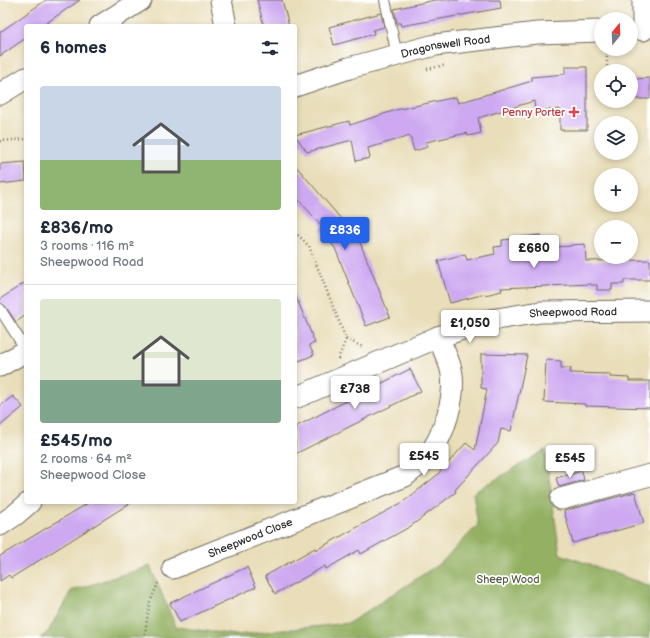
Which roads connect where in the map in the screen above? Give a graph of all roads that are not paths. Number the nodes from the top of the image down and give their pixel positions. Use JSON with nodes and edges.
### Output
{"nodes":[{"id":1,"x":141,"y":0,"type":"edge"},
{"id":2,"x":220,"y":0,"type":"edge"},
{"id":3,"x":385,"y":0,"type":"edge"},
{"id":4,"x":643,"y":0,"type":"edge"},
{"id":5,"x":103,"y":24,"type":"edge"},
{"id":6,"x":226,"y":24,"type":"edge"},
{"id":7,"x":641,"y":30,"type":"edge"},
{"id":8,"x":594,"y":31,"type":"edge"},
{"id":9,"x":396,"y":56,"type":"junction"},
{"id":10,"x":24,"y":79,"type":"edge"},
{"id":11,"x":297,"y":85,"type":"edge"},
{"id":12,"x":0,"y":94,"type":"edge"},
{"id":13,"x":0,"y":309,"type":"edge"},
{"id":14,"x":650,"y":311,"type":"edge"},
{"id":15,"x":438,"y":337,"type":"junction"},
{"id":16,"x":24,"y":355,"type":"edge"},
{"id":17,"x":0,"y":366,"type":"edge"},
{"id":18,"x":297,"y":397,"type":"edge"},
{"id":19,"x":650,"y":475,"type":"edge"},
{"id":20,"x":561,"y":498,"type":"dead end"},
{"id":21,"x":28,"y":504,"type":"edge"},
{"id":22,"x":0,"y":524,"type":"edge"},
{"id":23,"x":173,"y":568,"type":"road end"}],
"edges":[{"from":1,"to":5,"type":"street"},
{"from":2,"to":6,"type":"street"},
{"from":3,"to":9,"type":"lane"},
{"from":4,"to":7,"type":"street"},
{"from":8,"to":9,"type":"street","name":"Dragonswell Road"},
{"from":9,"to":11,"type":"street","name":"Dragonswell Road"},
{"from":10,"to":12,"type":"street"},
{"from":13,"to":16,"type":"lane"},
{"from":14,"to":15,"type":"street","name":"Sheepwood Road"},
{"from":15,"to":18,"type":"street","name":"Sheepwood Road"},
{"from":15,"to":23,"type":"street","name":"Sheepwood Close"},
{"from":16,"to":17,"type":"street"},
{"from":19,"to":20,"type":"street"},
{"from":21,"to":22,"type":"street"}]}
